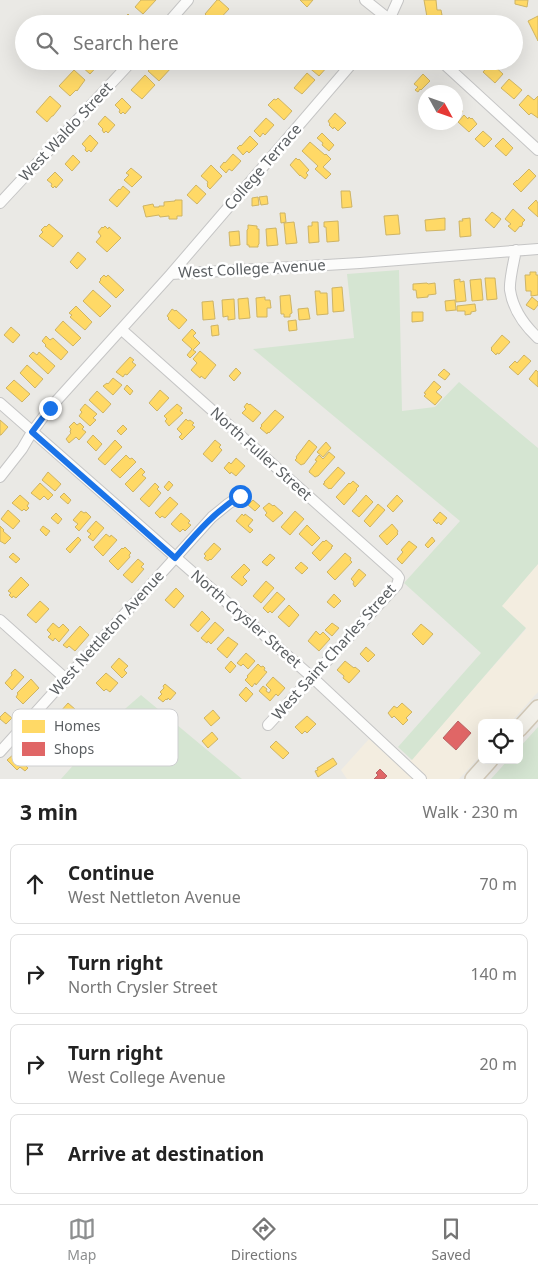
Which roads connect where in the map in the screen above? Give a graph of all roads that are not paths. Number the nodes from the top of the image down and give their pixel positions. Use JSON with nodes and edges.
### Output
{"nodes":[{"id":1,"x":188,"y":0,"type":"edge"},
{"id":2,"x":365,"y":0,"type":"edge"},
{"id":3,"x":398,"y":0,"type":"edge"},
{"id":4,"x":174,"y":15,"type":"edge"},
{"id":5,"x":381,"y":15,"type":"edge"},
{"id":6,"x":393,"y":15,"type":"edge"},
{"id":7,"x":124,"y":70,"type":"edge"},
{"id":8,"x":346,"y":70,"type":"edge"},
{"id":9,"x":451,"y":70,"type":"edge"},
{"id":10,"x":538,"y":150,"type":"edge"},
{"id":11,"x":0,"y":203,"type":"edge"},
{"id":12,"x":538,"y":249,"type":"edge"},
{"id":13,"x":516,"y":250,"type":"junction"},
{"id":14,"x":171,"y":274,"type":"junction"},
{"id":15,"x":122,"y":330,"type":"junction"},
{"id":16,"x":538,"y":338,"type":"edge"},
{"id":17,"x":0,"y":403,"type":"edge"},
{"id":18,"x":32,"y":432,"type":"junction"},
{"id":19,"x":0,"y":476,"type":"edge"},
{"id":20,"x":240,"y":496,"type":"dead end"},
{"id":21,"x":175,"y":558,"type":"junction"},
{"id":22,"x":398,"y":578,"type":"joint"},
{"id":23,"x":0,"y":620,"type":"edge"},
{"id":24,"x":313,"y":678,"type":"junction"},
{"id":25,"x":66,"y":679,"type":"junction"},
{"id":26,"x":538,"y":708,"type":"edge"},
{"id":27,"x":39,"y":709,"type":"edge"},
{"id":28,"x":523,"y":724,"type":"edge"},
{"id":29,"x":268,"y":725,"type":"dead end"},
{"id":30,"x":12,"y":739,"type":"edge"},
{"id":31,"x":0,"y":752,"type":"edge"},
{"id":32,"x":486,"y":764,"type":"edge"},
{"id":33,"x":421,"y":779,"type":"edge"},
{"id":34,"x":473,"y":779,"type":"edge"}],
"edges":[{"from":1,"to":4,"type":"street"},
{"from":2,"to":5,"type":"street"},
{"from":3,"to":6,"type":"street"},
{"from":7,"to":11,"type":"street","name":"West Waldo Street"},
{"from":8,"to":14,"type":"street","name":"College Terrace"},
{"from":9,"to":10,"type":"street"},
{"from":12,"to":13,"type":"street","name":"West College Avenue"},
{"from":13,"to":14,"type":"street","name":"West College Avenue"},
{"from":13,"to":16,"type":"street"},
{"from":14,"to":15,"type":"street","name":"West College Avenue"},
{"from":15,"to":18,"type":"street","name":"West College Avenue"},
{"from":15,"to":22,"type":"street","name":"North Fuller Street"},
{"from":17,"to":18,"type":"street","name":"North Crysler Street"},
{"from":18,"to":19,"type":"street","name":"West College Avenue"},
{"from":18,"to":21,"type":"street","name":"North Crysler Street"},
{"from":20,"to":21,"type":"street","name":"West Nettleton Avenue"},
{"from":21,"to":24,"type":"street","name":"North Crysler Street"},
{"from":21,"to":25,"type":"street","name":"West Nettleton Avenue"},
{"from":22,"to":24,"type":"street","name":"West Saint Charles Street"},
{"from":23,"to":25,"type":"street"},
{"from":24,"to":29,"type":"street","name":"West Saint Charles Street"},
{"from":24,"to":33,"type":"street","name":"North Crysler Street"},
{"from":25,"to":27,"type":"street","name":"West Nettleton Avenue"},
{"from":26,"to":28,"type":"main road"},
{"from":30,"to":31,"type":"street","name":"West Nettleton Avenue"},
{"from":32,"to":34,"type":"main road"}]}
